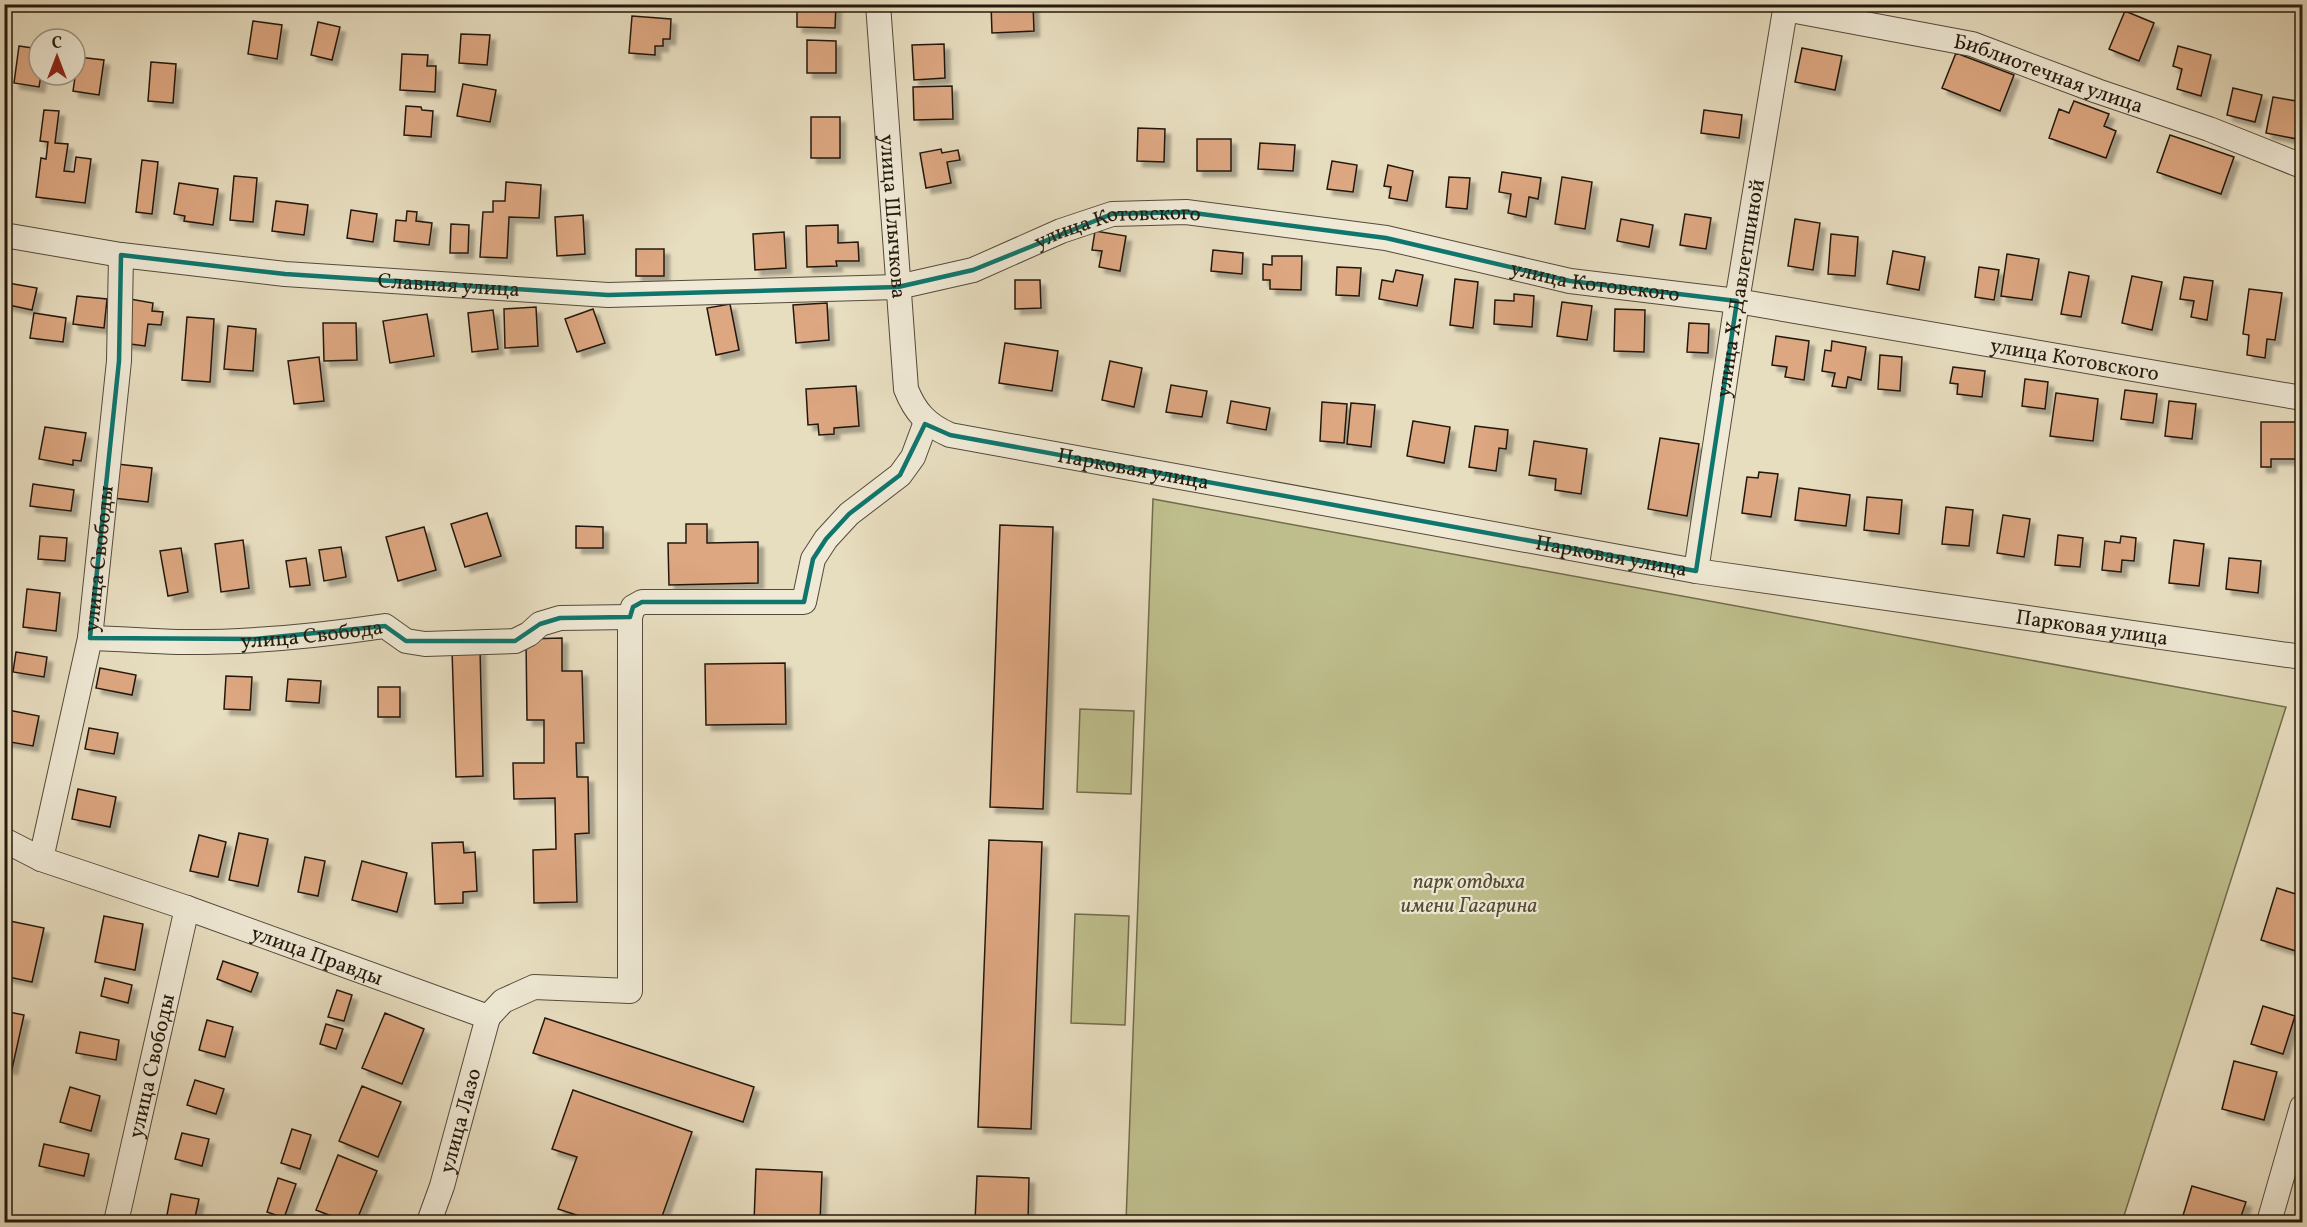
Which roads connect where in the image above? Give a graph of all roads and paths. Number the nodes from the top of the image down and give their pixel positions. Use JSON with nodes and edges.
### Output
{"nodes":[{"id":1,"x":878,"y":4,"type":"edge"},
{"id":2,"x":1786,"y":7,"type":"edge"},
{"id":3,"x":2302,"y":166,"type":"edge"},
{"id":4,"x":4,"y":235,"type":"edge"},
{"id":5,"x":121,"y":255,"type":"junction"},
{"id":6,"x":898,"y":287,"type":"junction"},
{"id":7,"x":1737,"y":301,"type":"junction"},
{"id":8,"x":2302,"y":398,"type":"edge"},
{"id":9,"x":926,"y":422,"type":"junction"},
{"id":10,"x":1696,"y":571,"type":"junction"},
{"id":11,"x":630,"y":617,"type":"junction"},
{"id":12,"x":90,"y":638,"type":"junction"},
{"id":13,"x":2302,"y":657,"type":"edge"},
{"id":14,"x":4,"y":840,"type":"edge"},
{"id":15,"x":41,"y":859,"type":"junction"},
{"id":16,"x":187,"y":908,"type":"junction"},
{"id":17,"x":488,"y":1017,"type":"junction"},
{"id":18,"x":2302,"y":1107,"type":"edge"},
{"id":19,"x":116,"y":1222,"type":"edge"},
{"id":20,"x":429,"y":1222,"type":"edge"},
{"id":21,"x":2268,"y":1222,"type":"edge"}],
"edges":[{"from":1,"to":6,"type":"street","name":"улица Шлычкова"},
{"from":2,"to":3,"type":"street","name":"Библиотечная улица"},
{"from":2,"to":7,"type":"street","name":"улица Х. Давлетшиной"},
{"from":4,"to":5,"type":"street","name":"Славная улица"},
{"from":5,"to":6,"type":"street","name":"Славная улица"},
{"from":5,"to":12,"type":"street","name":"улица Свободы"},
{"from":6,"to":7,"type":"street","name":"улица Котовского"},
{"from":6,"to":9,"type":"street","name":"улица Шлычкова"},
{"from":7,"to":8,"type":"street","name":"улица Котовского"},
{"from":7,"to":10,"type":"street","name":"улица Х. Давлетшиной"},
{"from":9,"to":10,"type":"street","name":"Парковая улица"},
{"from":9,"to":11,"type":"street"},
{"from":10,"to":13,"type":"street","name":"Парковая улица"},
{"from":11,"to":12,"type":"street","name":"улица Свобода"},
{"from":11,"to":17,"type":"street"},
{"from":12,"to":15,"type":"street","name":"улица Свободы"},
{"from":14,"to":15,"type":"street","name":"улица Правды"},
{"from":15,"to":16,"type":"street","name":"улица Правды"},
{"from":16,"to":17,"type":"street","name":"улица Правды"},
{"from":16,"to":19,"type":"street","name":"улица Свободы"},
{"from":17,"to":20,"type":"street","name":"улица Лазо"},
{"from":18,"to":21,"type":"street"}]}
